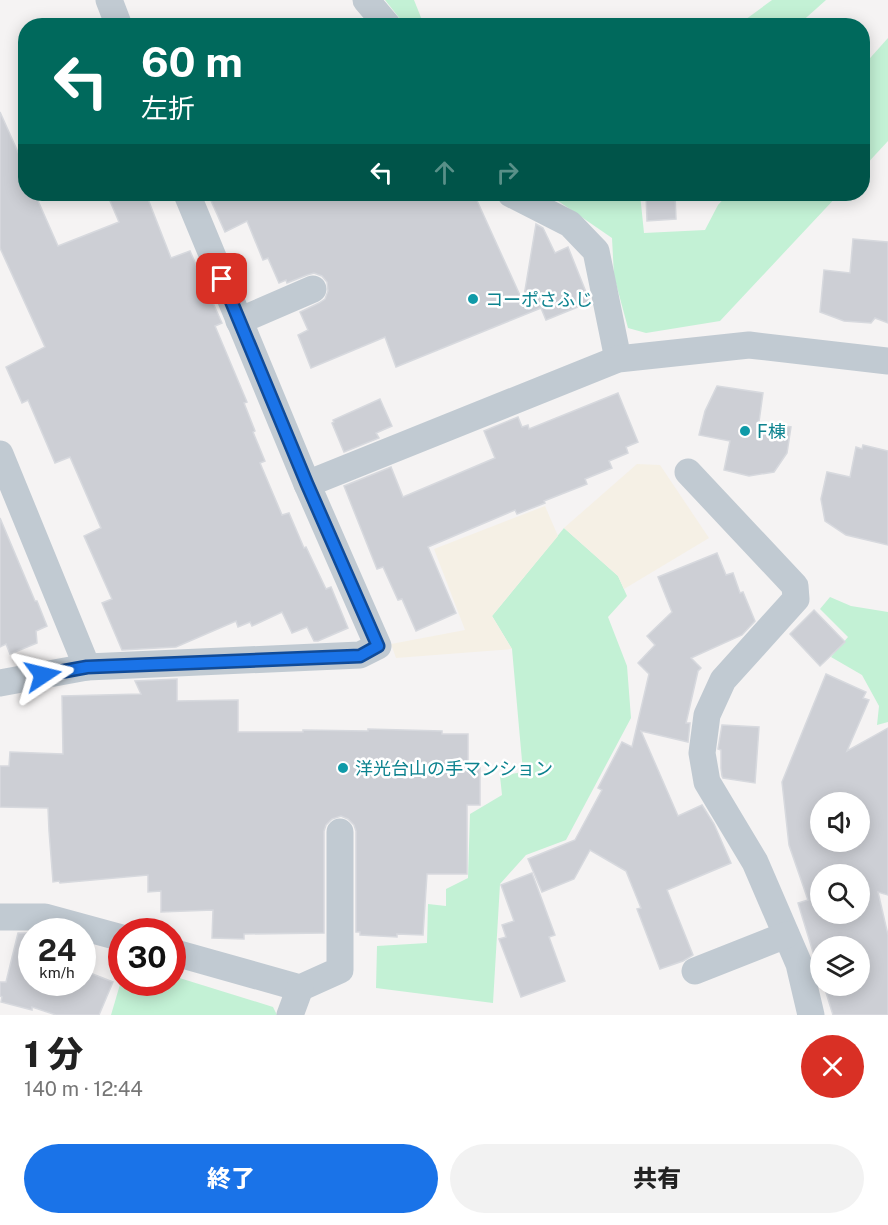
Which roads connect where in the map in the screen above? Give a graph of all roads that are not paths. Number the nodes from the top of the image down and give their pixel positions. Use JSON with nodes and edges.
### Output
{"nodes":[{"id":1,"x":109,"y":0,"type":"edge"},
{"id":2,"x":366,"y":0,"type":"edge"},
{"id":3,"x":116,"y":18,"type":"edge"},
{"id":4,"x":381,"y":18,"type":"edge"},
{"id":5,"x":190,"y":201,"type":"edge"},
{"id":6,"x":525,"y":201,"type":"edge"},
{"id":7,"x":313,"y":289,"type":"dead end"},
{"id":8,"x":239,"y":321,"type":"junction"},
{"id":9,"x":618,"y":359,"type":"junction"},
{"id":10,"x":888,"y":361,"type":"edge"},
{"id":11,"x":0,"y":454,"type":"edge"},
{"id":12,"x":688,"y":472,"type":"dead end"},
{"id":13,"x":307,"y":484,"type":"junction"},
{"id":14,"x":87,"y":667,"type":"junction"},
{"id":15,"x":0,"y":683,"type":"edge"},
{"id":16,"x":340,"y":832,"type":"dead end"},
{"id":17,"x":0,"y":917,"type":"edge"},
{"id":18,"x":108,"y":934,"type":"edge"},
{"id":19,"x":786,"y":935,"type":"junction"},
{"id":20,"x":186,"y":956,"type":"edge"},
{"id":21,"x":695,"y":971,"type":"dead end"},
{"id":22,"x":300,"y":988,"type":"junction"},
{"id":23,"x":290,"y":1015,"type":"edge"},
{"id":24,"x":811,"y":1015,"type":"edge"}],
"edges":[{"from":1,"to":3,"type":"street"},
{"from":2,"to":4,"type":"street"},
{"from":5,"to":8,"type":"street"},
{"from":6,"to":9,"type":"street"},
{"from":7,"to":8,"type":"street"},
{"from":8,"to":13,"type":"street"},
{"from":9,"to":10,"type":"street"},
{"from":9,"to":13,"type":"street"},
{"from":11,"to":14,"type":"street"},
{"from":12,"to":19,"type":"street"},
{"from":13,"to":14,"type":"street"},
{"from":14,"to":15,"type":"street"},
{"from":16,"to":22,"type":"street"},
{"from":17,"to":18,"type":"street"},
{"from":19,"to":21,"type":"street"},
{"from":19,"to":24,"type":"street"},
{"from":20,"to":22,"type":"street"},
{"from":22,"to":23,"type":"street"}]}
